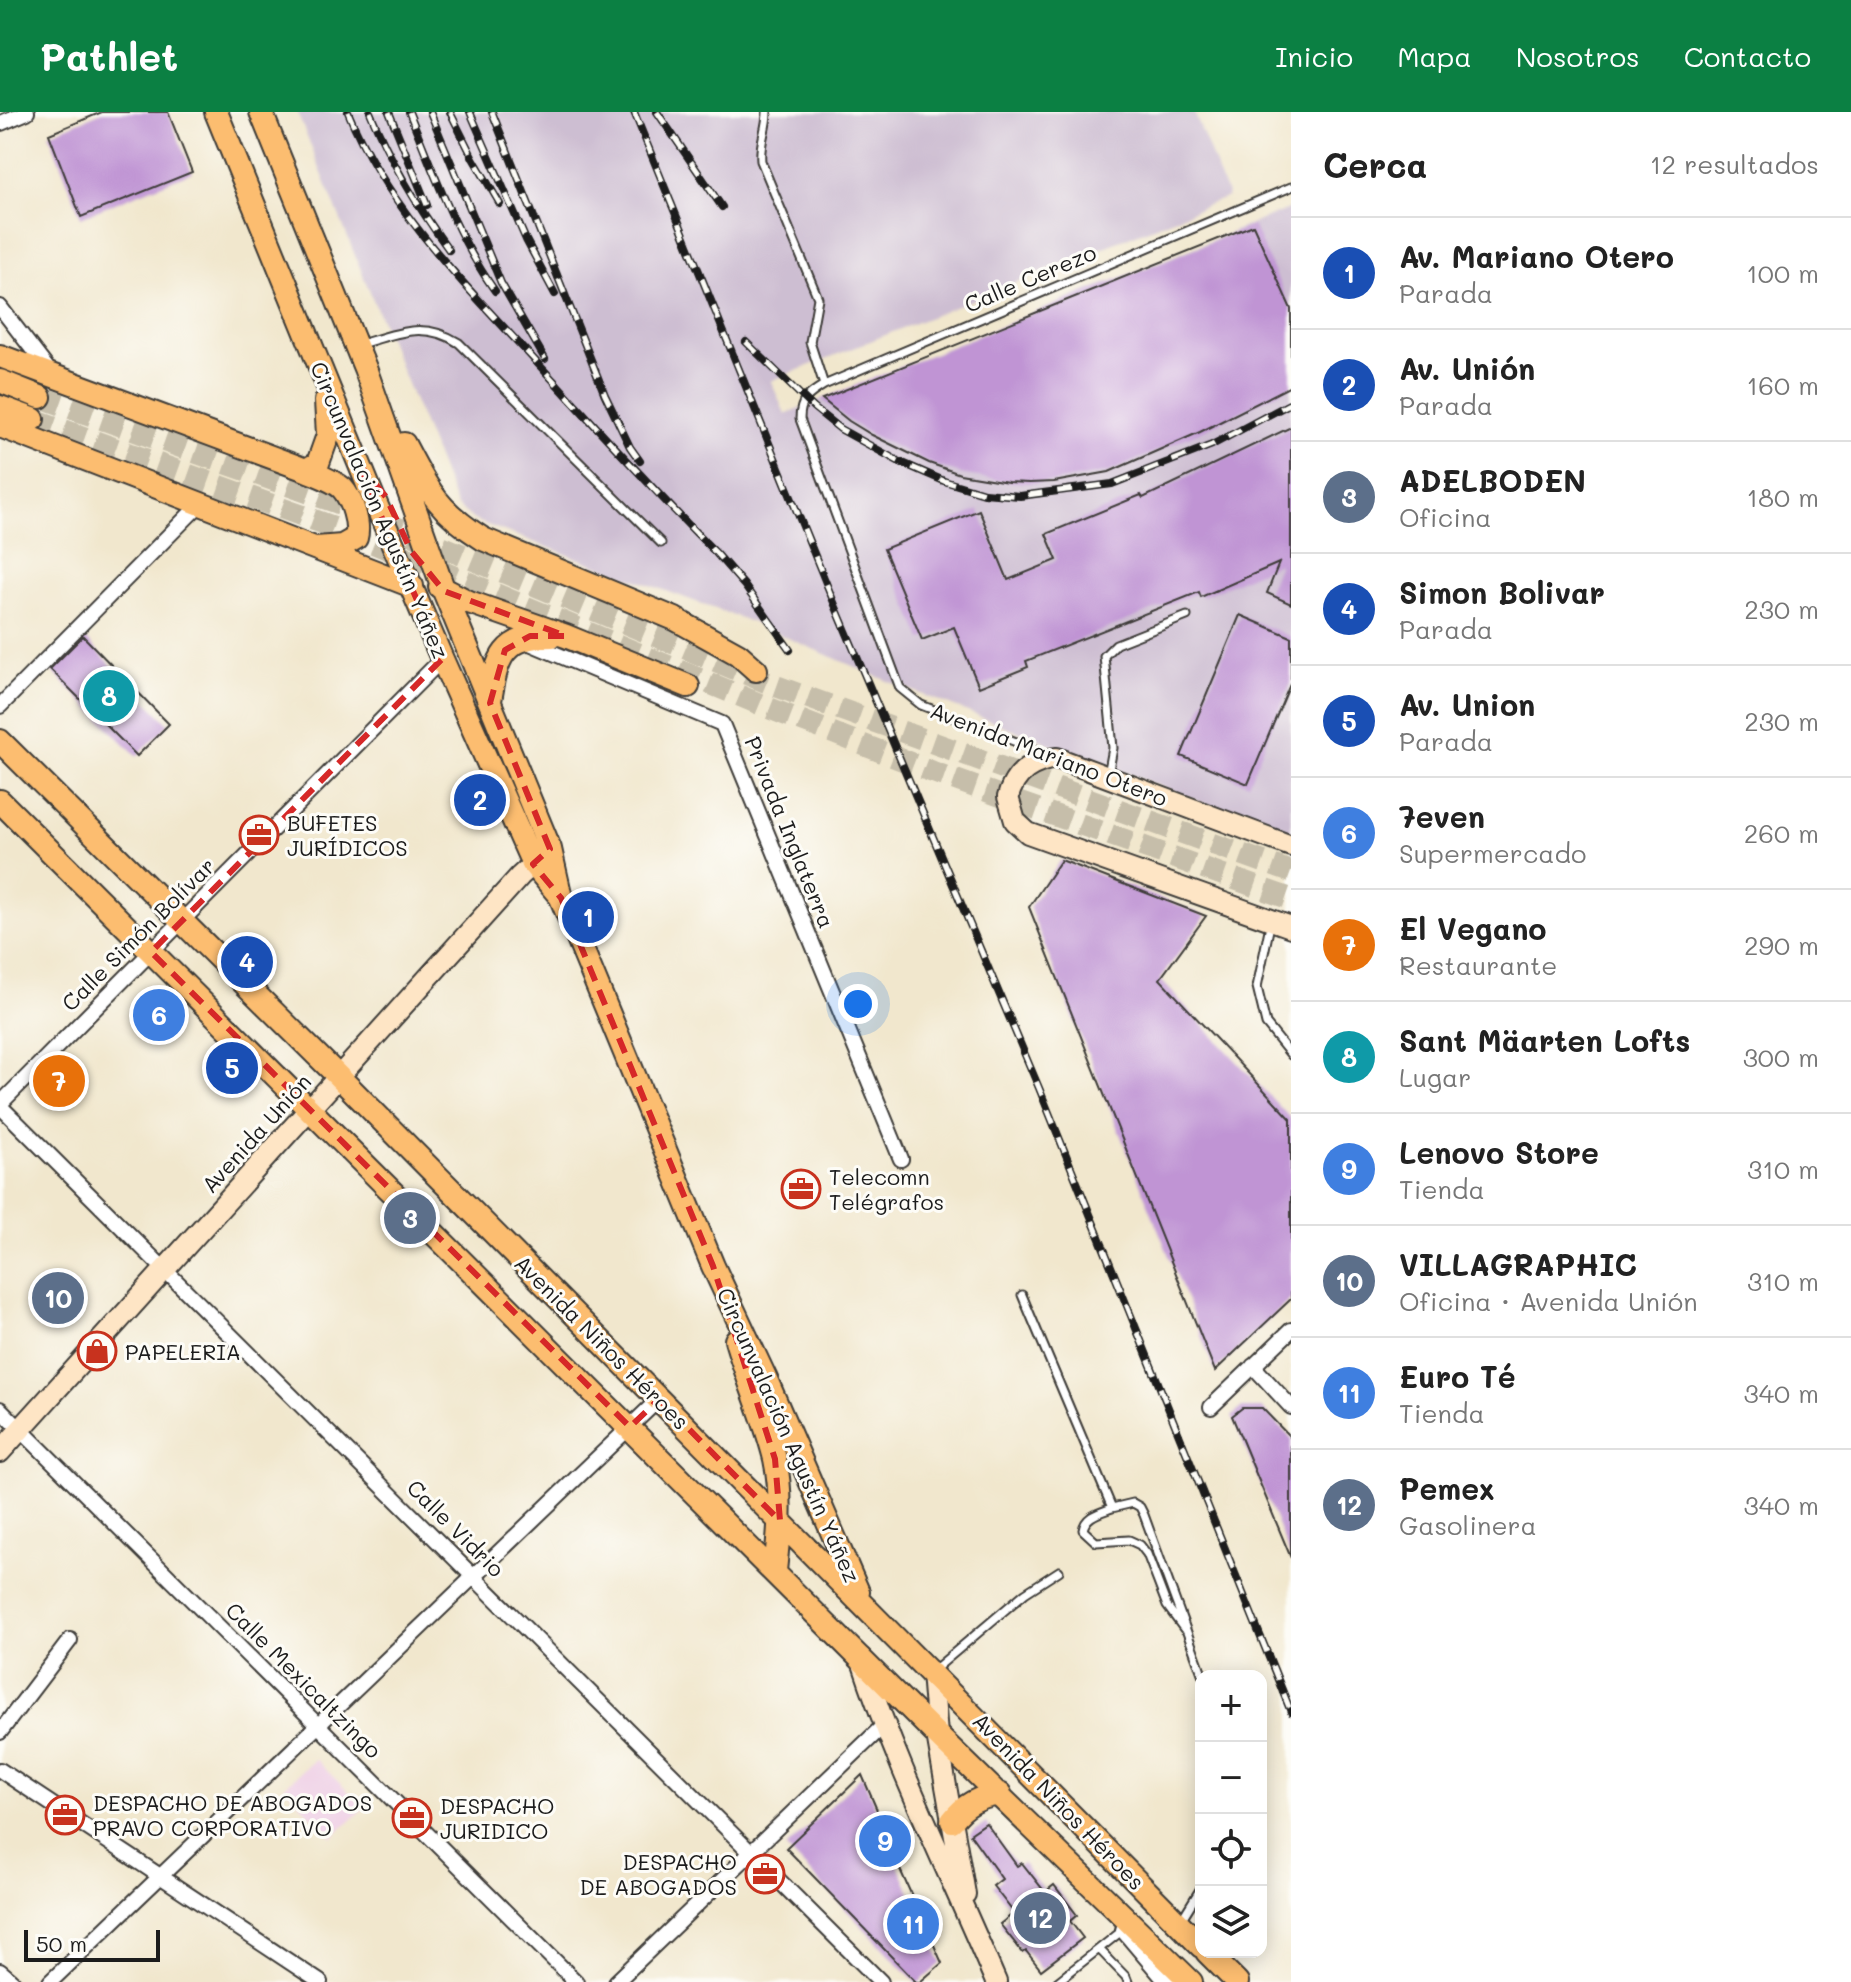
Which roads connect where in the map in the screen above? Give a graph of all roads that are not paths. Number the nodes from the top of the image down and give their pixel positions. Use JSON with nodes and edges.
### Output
{"nodes":[{"id":1,"x":27,"y":112,"type":"edge"},
{"id":2,"x":216,"y":112,"type":"edge"},
{"id":3,"x":261,"y":112,"type":"edge"},
{"id":4,"x":767,"y":112,"type":"edge"},
{"id":5,"x":1,"y":123,"type":"edge"},
{"id":6,"x":1291,"y":187,"type":"edge"},
{"id":7,"x":0,"y":307,"type":"edge"},
{"id":8,"x":311,"y":346,"type":"junction"},
{"id":9,"x":356,"y":346,"type":"junction"},
{"id":10,"x":0,"y":356,"type":"edge"},
{"id":11,"x":365,"y":368,"type":"junction"},
{"id":12,"x":53,"y":376,"type":"junction"},
{"id":13,"x":0,"y":381,"type":"edge"},
{"id":14,"x":824,"y":385,"type":"junction"},
{"id":15,"x":40,"y":397,"type":"tunnel mouth"},
{"id":16,"x":0,"y":407,"type":"edge"},
{"id":17,"x":33,"y":419,"type":"tunnel mouth"},
{"id":18,"x":800,"y":419,"type":"joint"},
{"id":19,"x":0,"y":426,"type":"edge"},
{"id":20,"x":359,"y":464,"type":"junction"},
{"id":21,"x":306,"y":470,"type":"junction"},
{"id":22,"x":200,"y":504,"type":"junction"},
{"id":23,"x":661,"y":543,"type":"dead end"},
{"id":24,"x":316,"y":548,"type":"junction"},
{"id":25,"x":412,"y":586,"type":"junction"},
{"id":26,"x":444,"y":591,"type":"junction"},
{"id":27,"x":1187,"y":616,"type":"dead end"},
{"id":28,"x":566,"y":636,"type":"junction"},
{"id":29,"x":520,"y":639,"type":"junction"},
{"id":30,"x":442,"y":659,"type":"junction"},
{"id":31,"x":756,"y":670,"type":"dead end"},
{"id":32,"x":688,"y":686,"type":"dead end"},
{"id":33,"x":490,"y":703,"type":"junction"},
{"id":34,"x":0,"y":706,"type":"edge"},
{"id":35,"x":0,"y":741,"type":"edge"},
{"id":36,"x":1057,"y":758,"type":"junction"},
{"id":37,"x":1108,"y":777,"type":"junction"},
{"id":38,"x":0,"y":801,"type":"edge"},
{"id":39,"x":1291,"y":846,"type":"edge"},
{"id":40,"x":541,"y":856,"type":"junction"},
{"id":41,"x":1271,"y":920,"type":"junction"},
{"id":42,"x":182,"y":921,"type":"junction"},
{"id":43,"x":1291,"y":927,"type":"edge"},
{"id":44,"x":151,"y":952,"type":"junction"},
{"id":45,"x":1291,"y":1055,"type":"edge"},
{"id":46,"x":339,"y":1077,"type":"junction"},
{"id":47,"x":0,"y":1105,"type":"edge"},
{"id":48,"x":309,"y":1110,"type":"junction"},
{"id":49,"x":901,"y":1159,"type":"dead end"},
{"id":50,"x":713,"y":1266,"type":"junction"},
{"id":51,"x":165,"y":1270,"type":"junction"},
{"id":52,"x":1022,"y":1295,"type":"dead end"},
{"id":53,"x":1291,"y":1330,"type":"edge"},
{"id":54,"x":1253,"y":1366,"type":"junction"},
{"id":55,"x":659,"y":1399,"type":"junction"},
{"id":56,"x":1211,"y":1407,"type":"dead end"},
{"id":57,"x":1291,"y":1407,"type":"edge"},
{"id":58,"x":0,"y":1409,"type":"edge"},
{"id":59,"x":630,"y":1427,"type":"junction"},
{"id":60,"x":21,"y":1429,"type":"junction"},
{"id":61,"x":0,"y":1452,"type":"edge"},
{"id":62,"x":1112,"y":1508,"type":"junction"},
{"id":63,"x":780,"y":1521,"type":"junction"},
{"id":64,"x":775,"y":1571,"type":"junction"},
{"id":65,"x":1059,"y":1571,"type":"dead end"},
{"id":66,"x":474,"y":1577,"type":"junction"},
{"id":67,"x":864,"y":1604,"type":"junction"},
{"id":68,"x":1188,"y":1634,"type":"junction"},
{"id":69,"x":70,"y":1640,"type":"dead end"},
{"id":70,"x":859,"y":1655,"type":"junction"},
{"id":71,"x":1201,"y":1670,"type":"edge"},
{"id":72,"x":932,"y":1672,"type":"junction"},
{"id":73,"x":318,"y":1726,"type":"junction"},
{"id":74,"x":883,"y":1726,"type":"junction"},
{"id":75,"x":0,"y":1732,"type":"edge"},
{"id":76,"x":937,"y":1735,"type":"junction"},
{"id":77,"x":0,"y":1770,"type":"edge"},
{"id":78,"x":1000,"y":1794,"type":"junction"},
{"id":79,"x":952,"y":1821,"type":"junction"},
{"id":80,"x":751,"y":1853,"type":"junction"},
{"id":81,"x":160,"y":1877,"type":"junction"},
{"id":82,"x":1195,"y":1898,"type":"edge"},
{"id":83,"x":969,"y":1918,"type":"junction"},
{"id":84,"x":1179,"y":1923,"type":"junction"},
{"id":85,"x":1127,"y":1926,"type":"junction"},
{"id":86,"x":1195,"y":1940,"type":"edge"},
{"id":87,"x":1099,"y":1949,"type":"junction"},
{"id":88,"x":1213,"y":1958,"type":"edge"},
{"id":89,"x":0,"y":1971,"type":"edge"},
{"id":90,"x":1063,"y":1980,"type":"edge"},
{"id":91,"x":13,"y":1982,"type":"edge"},
{"id":92,"x":50,"y":1982,"type":"edge"},
{"id":93,"x":320,"y":1982,"type":"edge"},
{"id":94,"x":576,"y":1982,"type":"edge"},
{"id":95,"x":616,"y":1982,"type":"edge"},
{"id":96,"x":881,"y":1982,"type":"edge"},
{"id":97,"x":996,"y":1982,"type":"edge"},
{"id":98,"x":1128,"y":1982,"type":"edge"},
{"id":99,"x":1169,"y":1982,"type":"edge"},
{"id":100,"x":1191,"y":1982,"type":"edge"},
{"id":101,"x":1237,"y":1982,"type":"edge"}],
"edges":[{"from":1,"to":5,"type":"street"},
{"from":2,"to":8,"type":"main road","name":"Circunvalación Agustín Yáñez"},
{"from":3,"to":9,"type":"main road","name":"Circunvalación Agustín Yáñez"},
{"from":4,"to":14,"type":"lane"},
{"from":6,"to":14,"type":"lane","name":"Calle Cerezo"},
{"from":7,"to":12,"type":"street"},
{"from":8,"to":20,"type":"main road","name":"Circunvalación Agustín Yáñez"},
{"from":8,"to":21,"type":"main road"},
{"from":9,"to":11,"type":"main road","name":"Circunvalación Agustín Yáñez"},
{"from":9,"to":23,"type":"lane"},
{"from":10,"to":12,"type":"main road"},
{"from":11,"to":26,"type":"main road","name":"Circunvalación Agustín Yáñez"},
{"from":11,"to":31,"type":"main road"},
{"from":12,"to":21,"type":"main road"},
{"from":13,"to":15,"type":"main road"},
{"from":14,"to":18,"type":"lane","name":"Calle Cerezo"},
{"from":16,"to":17,"type":"main road"},
{"from":18,"to":36,"type":"lane","name":"Avenida Mariano Otero"},
{"from":19,"to":22,"type":"main road"},
{"from":20,"to":25,"type":"main road","name":"Circunvalación Agustín Yáñez"},
{"from":20,"to":26,"type":"main road"},
{"from":21,"to":24,"type":"main road"},
{"from":22,"to":24,"type":"main road"},
{"from":22,"to":34,"type":"street"},
{"from":24,"to":25,"type":"main road"},
{"from":25,"to":30,"type":"main road","name":"Circunvalación Agustín Yáñez"},
{"from":26,"to":28,"type":"main road"},
{"from":26,"to":33,"type":"main road","name":"Circunvalación Agustín Yáñez"},
{"from":27,"to":37,"type":"lane"},
{"from":28,"to":29,"type":"main road"},
{"from":28,"to":32,"type":"main road"},
{"from":29,"to":33,"type":"main road"},
{"from":29,"to":49,"type":"street","name":"Privada Inglaterra"},
{"from":30,"to":40,"type":"main road","name":"Circunvalación Agustín Yáñez"},
{"from":30,"to":42,"type":"street","name":"Calle Simón Bolívar"},
{"from":33,"to":40,"type":"main road","name":"Circunvalación Agustín Yáñez"},
{"from":35,"to":42,"type":"main road","name":"Avenida Niños Héroes"},
{"from":36,"to":37,"type":"main road","name":"Avenida Mariano Otero"},
{"from":36,"to":41,"type":"main road"},
{"from":37,"to":39,"type":"main road","name":"Avenida Mariano Otero"},
{"from":38,"to":44,"type":"main road","name":"Avenida Niños Héroes"},
{"from":40,"to":46,"type":"main road","name":"Avenida Unión"},
{"from":40,"to":50,"type":"main road","name":"Circunvalación Agustín Yáñez"},
{"from":41,"to":43,"type":"main road"},
{"from":41,"to":45,"type":"lane"},
{"from":42,"to":44,"type":"street","name":"Calle Simón Bolívar"},
{"from":42,"to":46,"type":"main road","name":"Avenida Niños Héroes"},
{"from":44,"to":47,"type":"street","name":"Calle Simón Bolívar"},
{"from":44,"to":48,"type":"main road","name":"Avenida Niños Héroes"},
{"from":46,"to":48,"type":"main road","name":"Avenida Unión"},
{"from":46,"to":55,"type":"main road","name":"Avenida Niños Héroes"},
{"from":47,"to":51,"type":"street","name":"Calle Vidrio"},
{"from":48,"to":51,"type":"main road","name":"Avenida Unión"},
{"from":48,"to":59,"type":"main road","name":"Avenida Niños Héroes"},
{"from":50,"to":63,"type":"main road","name":"Circunvalación Agustín Yáñez"},
{"from":50,"to":67,"type":"main road","name":"Circunvalación Agustín Yáñez"},
{"from":51,"to":60,"type":"main road","name":"Avenida Unión"},
{"from":51,"to":66,"type":"street","name":"Calle Vidrio"},
{"from":52,"to":62,"type":"lane"},
{"from":53,"to":54,"type":"street"},
{"from":54,"to":56,"type":"street"},
{"from":54,"to":57,"type":"street"},
{"from":55,"to":59,"type":"street"},
{"from":55,"to":63,"type":"main road","name":"Avenida Niños Héroes"},
{"from":58,"to":60,"type":"street","name":"Calle Mexicaltzingo"},
{"from":59,"to":64,"type":"main road","name":"Avenida Niños Héroes"},
{"from":59,"to":66,"type":"street"},
{"from":60,"to":61,"type":"main road","name":"Avenida Unión"},
{"from":60,"to":73,"type":"street","name":"Calle Mexicaltzingo"},
{"from":62,"to":68,"type":"lane"},
{"from":62,"to":68,"type":"lane"},
{"from":63,"to":64,"type":"main road","name":"Circunvalación Agustín Yáñez"},
{"from":63,"to":67,"type":"main road","name":"Avenida Niños Héroes"},
{"from":64,"to":70,"type":"main road","name":"Avenida Niños Héroes"},
{"from":65,"to":72,"type":"lane"},
{"from":66,"to":73,"type":"street"},
{"from":66,"to":80,"type":"street","name":"Calle Vidrio"},
{"from":67,"to":72,"type":"main road","name":"Avenida Niños Héroes"},
{"from":68,"to":71,"type":"lane"},
{"from":69,"to":75,"type":"street"},
{"from":70,"to":74,"type":"main road"},
{"from":70,"to":76,"type":"main road","name":"Avenida Niños Héroes"},
{"from":72,"to":76,"type":"main road"},
{"from":72,"to":84,"type":"main road","name":"Avenida Niños Héroes"},
{"from":73,"to":81,"type":"street"},
{"from":73,"to":94,"type":"street","name":"Calle Mexicaltzingo"},
{"from":74,"to":80,"type":"street"},
{"from":74,"to":83,"type":"main road"},
{"from":76,"to":78,"type":"main road","name":"Avenida Niños Héroes"},
{"from":76,"to":79,"type":"main road"},
{"from":77,"to":81,"type":"street"},
{"from":78,"to":79,"type":"main road"},
{"from":78,"to":85,"type":"main road","name":"Avenida Niños Héroes"},
{"from":79,"to":83,"type":"main road"},
{"from":80,"to":95,"type":"street"},
{"from":80,"to":96,"type":"street","name":"Calle Vidrio"},
{"from":81,"to":92,"type":"street"},
{"from":81,"to":93,"type":"street"},
{"from":82,"to":84,"type":"lane"},
{"from":83,"to":97,"type":"main road"},
{"from":84,"to":86,"type":"main road","name":"Avenida Niños Héroes"},
{"from":85,"to":87,"type":"lane"},
{"from":85,"to":99,"type":"street"},
{"from":85,"to":100,"type":"main road","name":"Avenida Niños Héroes"},
{"from":87,"to":90,"type":"lane"},
{"from":87,"to":98,"type":"lane"},
{"from":88,"to":101,"type":"main road"},
{"from":89,"to":91,"type":"street"}]}
